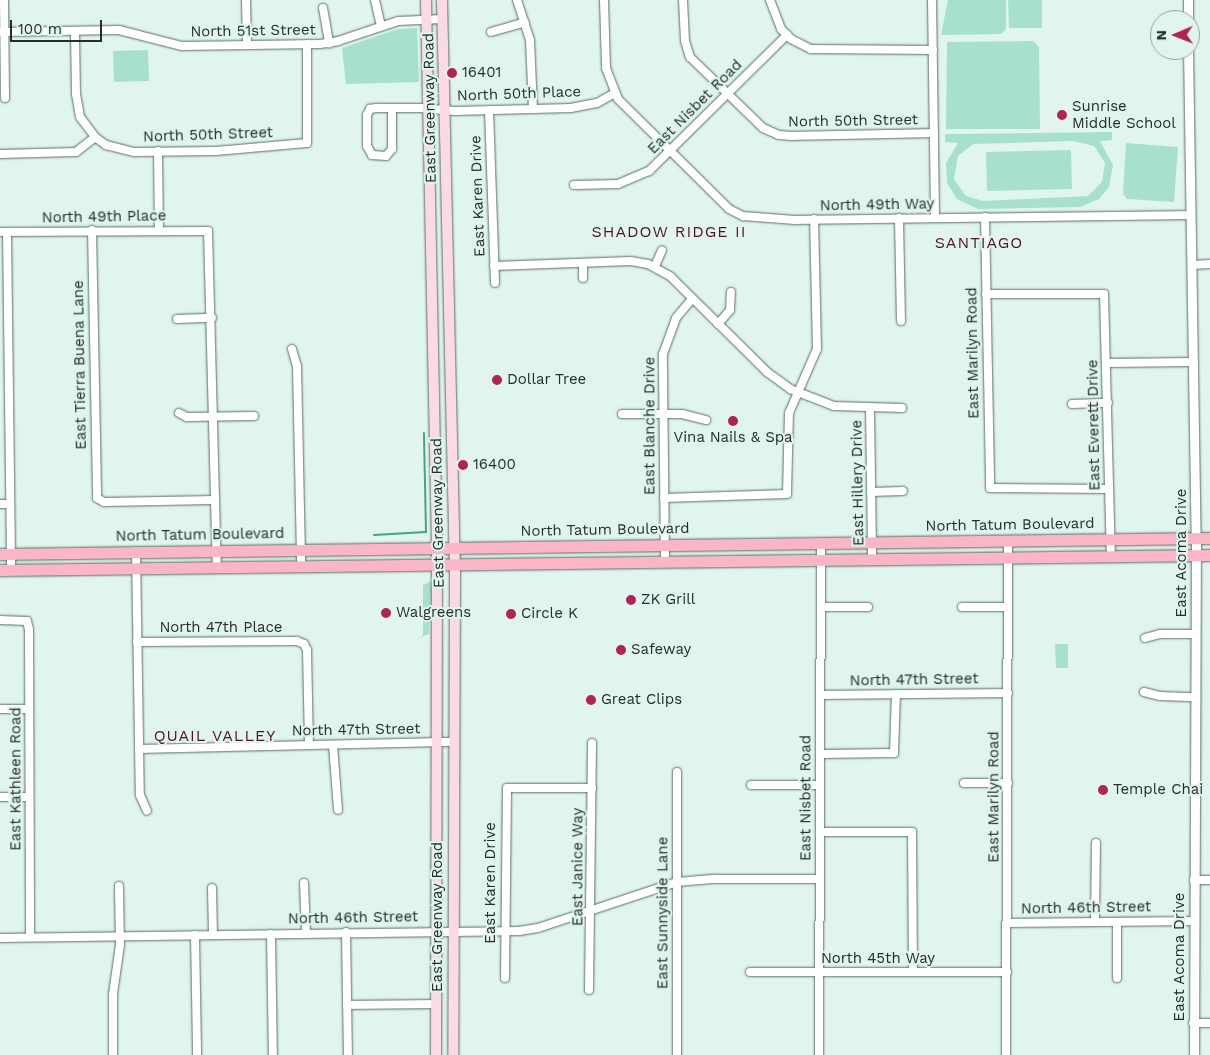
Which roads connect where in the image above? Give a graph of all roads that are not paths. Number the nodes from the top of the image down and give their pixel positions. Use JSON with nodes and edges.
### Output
{"nodes":[{"id":1,"x":4,"y":0,"type":"edge"},
{"id":2,"x":246,"y":0,"type":"edge"},
{"id":3,"x":375,"y":0,"type":"edge"},
{"id":4,"x":426,"y":0,"type":"edge"},
{"id":5,"x":442,"y":0,"type":"edge"},
{"id":6,"x":517,"y":0,"type":"edge"},
{"id":7,"x":604,"y":0,"type":"edge"},
{"id":8,"x":683,"y":0,"type":"edge"},
{"id":9,"x":770,"y":0,"type":"edge"},
{"id":10,"x":932,"y":0,"type":"edge"},
{"id":11,"x":323,"y":8,"type":"dead end"},
{"id":12,"x":426,"y":19,"type":"junction"},
{"id":13,"x":443,"y":19,"type":"junction"},
{"id":14,"x":525,"y":22,"type":"junction"},
{"id":15,"x":381,"y":26,"type":"junction"},
{"id":16,"x":75,"y":31,"type":"junction"},
{"id":17,"x":2,"y":32,"type":"edge"},
{"id":18,"x":491,"y":32,"type":"dead end"},
{"id":19,"x":169,"y":35,"type":"dead end"},
{"id":20,"x":786,"y":35,"type":"junction"},
{"id":21,"x":329,"y":43,"type":"junction"},
{"id":22,"x":168,"y":44,"type":"junction"},
{"id":23,"x":307,"y":44,"type":"junction"},
{"id":24,"x":247,"y":45,"type":"junction"},
{"id":25,"x":933,"y":50,"type":"junction"},
{"id":26,"x":1188,"y":60,"type":"edge"},
{"id":27,"x":615,"y":93,"type":"junction"},
{"id":28,"x":727,"y":95,"type":"junction"},
{"id":29,"x":5,"y":98,"type":"dead end"},
{"id":30,"x":392,"y":108,"type":"junction"},
{"id":31,"x":428,"y":109,"type":"junction"},
{"id":32,"x":533,"y":109,"type":"junction"},
{"id":33,"x":444,"y":110,"type":"junction"},
{"id":34,"x":489,"y":110,"type":"junction"},
{"id":35,"x":934,"y":133,"type":"junction"},
{"id":36,"x":95,"y":137,"type":"junction"},
{"id":37,"x":158,"y":151,"type":"junction"},
{"id":38,"x":671,"y":151,"type":"junction"},
{"id":39,"x":0,"y":154,"type":"edge"},
{"id":40,"x":574,"y":185,"type":"dead end"},
{"id":41,"x":1191,"y":215,"type":"junction"},
{"id":42,"x":936,"y":217,"type":"junction"},
{"id":43,"x":985,"y":217,"type":"junction"},
{"id":44,"x":899,"y":218,"type":"junction"},
{"id":45,"x":814,"y":219,"type":"junction"},
{"id":46,"x":92,"y":230,"type":"junction"},
{"id":47,"x":159,"y":230,"type":"junction"},
{"id":48,"x":3,"y":232,"type":"edge"},
{"id":49,"x":662,"y":250,"type":"dead end"},
{"id":50,"x":583,"y":263,"type":"junction"},
{"id":51,"x":1210,"y":264,"type":"edge"},
{"id":52,"x":1192,"y":265,"type":"junction"},
{"id":53,"x":494,"y":266,"type":"junction"},
{"id":54,"x":654,"y":266,"type":"junction"},
{"id":55,"x":583,"y":278,"type":"dead end"},
{"id":56,"x":494,"y":282,"type":"dead end"},
{"id":57,"x":731,"y":292,"type":"dead end"},
{"id":58,"x":986,"y":294,"type":"junction"},
{"id":59,"x":692,"y":299,"type":"junction"},
{"id":60,"x":212,"y":318,"type":"junction"},
{"id":61,"x":177,"y":319,"type":"dead end"},
{"id":62,"x":901,"y":321,"type":"dead end"},
{"id":63,"x":718,"y":324,"type":"junction"},
{"id":64,"x":292,"y":350,"type":"dead end"},
{"id":65,"x":1193,"y":362,"type":"junction"},
{"id":66,"x":1107,"y":363,"type":"junction"},
{"id":67,"x":798,"y":393,"type":"junction"},
{"id":68,"x":1108,"y":403,"type":"junction"},
{"id":69,"x":1072,"y":404,"type":"dead end"},
{"id":70,"x":870,"y":408,"type":"junction"},
{"id":71,"x":902,"y":408,"type":"dead end"},
{"id":72,"x":179,"y":413,"type":"dead end"},
{"id":73,"x":622,"y":414,"type":"dead end"},
{"id":74,"x":663,"y":414,"type":"junction"},
{"id":75,"x":254,"y":416,"type":"dead end"},
{"id":76,"x":213,"y":418,"type":"junction"},
{"id":77,"x":706,"y":420,"type":"dead end"},
{"id":78,"x":1109,"y":489,"type":"junction"},
{"id":79,"x":903,"y":491,"type":"dead end"},
{"id":80,"x":871,"y":492,"type":"junction"},
{"id":81,"x":664,"y":498,"type":"junction"},
{"id":82,"x":215,"y":500,"type":"junction"},
{"id":83,"x":0,"y":504,"type":"edge"},
{"id":84,"x":10,"y":504,"type":"junction"},
{"id":85,"x":1196,"y":538,"type":"junction"},
{"id":86,"x":1210,"y":538,"type":"edge"},
{"id":87,"x":1110,"y":539,"type":"junction"},
{"id":88,"x":1008,"y":540,"type":"junction"},
{"id":89,"x":777,"y":542,"type":"junction"},
{"id":90,"x":821,"y":542,"type":"junction"},
{"id":91,"x":872,"y":542,"type":"junction"},
{"id":92,"x":665,"y":544,"type":"junction"},
{"id":93,"x":547,"y":546,"type":"junction"},
{"id":94,"x":437,"y":547,"type":"junction"},
{"id":95,"x":454,"y":547,"type":"junction"},
{"id":96,"x":301,"y":549,"type":"junction"},
{"id":97,"x":216,"y":550,"type":"junction"},
{"id":98,"x":136,"y":551,"type":"junction"},
{"id":99,"x":6,"y":554,"type":"edge"},
{"id":100,"x":1210,"y":554,"type":"edge"},
{"id":101,"x":1196,"y":555,"type":"junction"},
{"id":102,"x":1111,"y":556,"type":"junction"},
{"id":103,"x":1008,"y":557,"type":"junction"},
{"id":104,"x":872,"y":558,"type":"junction"},
{"id":105,"x":821,"y":559,"type":"junction"},
{"id":106,"x":665,"y":560,"type":"junction"},
{"id":107,"x":724,"y":560,"type":"junction"},
{"id":108,"x":582,"y":561,"type":"junction"},
{"id":109,"x":438,"y":563,"type":"junction"},
{"id":110,"x":454,"y":563,"type":"junction"},
{"id":111,"x":485,"y":563,"type":"junction"},
{"id":112,"x":301,"y":565,"type":"junction"},
{"id":113,"x":217,"y":567,"type":"junction"},
{"id":114,"x":136,"y":568,"type":"junction"},
{"id":115,"x":6,"y":570,"type":"edge"},
{"id":116,"x":962,"y":606,"type":"dead end"},
{"id":117,"x":820,"y":607,"type":"junction"},
{"id":118,"x":868,"y":607,"type":"dead end"},
{"id":119,"x":1008,"y":607,"type":"junction"},
{"id":120,"x":0,"y":620,"type":"edge"},
{"id":121,"x":1196,"y":634,"type":"junction"},
{"id":122,"x":1145,"y":638,"type":"dead end"},
{"id":123,"x":137,"y":642,"type":"junction"},
{"id":124,"x":438,"y":686,"type":"junction"},
{"id":125,"x":454,"y":686,"type":"junction"},
{"id":126,"x":1008,"y":692,"type":"junction"},
{"id":127,"x":1144,"y":692,"type":"dead end"},
{"id":128,"x":896,"y":694,"type":"junction"},
{"id":129,"x":820,"y":695,"type":"junction"},
{"id":130,"x":1195,"y":697,"type":"junction"},
{"id":131,"x":0,"y":709,"type":"edge"},
{"id":132,"x":29,"y":709,"type":"junction"},
{"id":133,"x":437,"y":742,"type":"junction"},
{"id":134,"x":454,"y":742,"type":"junction"},
{"id":135,"x":592,"y":743,"type":"dead end"},
{"id":136,"x":309,"y":745,"type":"junction"},
{"id":137,"x":333,"y":745,"type":"junction"},
{"id":138,"x":139,"y":748,"type":"junction"},
{"id":139,"x":820,"y":754,"type":"junction"},
{"id":140,"x":677,"y":772,"type":"dead end"},
{"id":141,"x":964,"y":783,"type":"dead end"},
{"id":142,"x":1008,"y":783,"type":"junction"},
{"id":143,"x":751,"y":785,"type":"dead end"},
{"id":144,"x":820,"y":786,"type":"junction"},
{"id":145,"x":592,"y":788,"type":"junction"},
{"id":146,"x":0,"y":797,"type":"edge"},
{"id":147,"x":29,"y":797,"type":"junction"},
{"id":148,"x":338,"y":810,"type":"dead end"},
{"id":149,"x":147,"y":811,"type":"dead end"},
{"id":150,"x":820,"y":832,"type":"junction"},
{"id":151,"x":1096,"y":843,"type":"dead end"},
{"id":152,"x":819,"y":879,"type":"junction"},
{"id":153,"x":1194,"y":880,"type":"junction"},
{"id":154,"x":1210,"y":880,"type":"edge"},
{"id":155,"x":677,"y":882,"type":"junction"},
{"id":156,"x":304,"y":883,"type":"dead end"},
{"id":157,"x":119,"y":886,"type":"dead end"},
{"id":158,"x":212,"y":888,"type":"dead end"},
{"id":159,"x":591,"y":911,"type":"junction"},
{"id":160,"x":1194,"y":921,"type":"junction"},
{"id":161,"x":1095,"y":922,"type":"junction"},
{"id":162,"x":1117,"y":922,"type":"junction"},
{"id":163,"x":1007,"y":923,"type":"junction"},
{"id":164,"x":437,"y":931,"type":"junction"},
{"id":165,"x":454,"y":931,"type":"junction"},
{"id":166,"x":346,"y":932,"type":"junction"},
{"id":167,"x":504,"y":932,"type":"junction"},
{"id":168,"x":306,"y":933,"type":"junction"},
{"id":169,"x":271,"y":934,"type":"junction"},
{"id":170,"x":195,"y":935,"type":"junction"},
{"id":171,"x":213,"y":935,"type":"junction"},
{"id":172,"x":120,"y":936,"type":"junction"},
{"id":173,"x":30,"y":937,"type":"junction"},
{"id":174,"x":0,"y":938,"type":"edge"},
{"id":175,"x":750,"y":972,"type":"dead end"},
{"id":176,"x":819,"y":972,"type":"junction"},
{"id":177,"x":913,"y":972,"type":"junction"},
{"id":178,"x":1007,"y":972,"type":"junction"},
{"id":179,"x":505,"y":978,"type":"dead end"},
{"id":180,"x":1117,"y":978,"type":"dead end"},
{"id":181,"x":589,"y":990,"type":"dead end"},
{"id":182,"x":436,"y":1004,"type":"junction"},
{"id":183,"x":347,"y":1005,"type":"junction"},
{"id":184,"x":1193,"y":1023,"type":"junction"},
{"id":185,"x":1210,"y":1023,"type":"edge"},
{"id":186,"x":113,"y":1055,"type":"edge"},
{"id":187,"x":196,"y":1055,"type":"edge"},
{"id":188,"x":273,"y":1055,"type":"edge"},
{"id":189,"x":348,"y":1055,"type":"edge"},
{"id":190,"x":436,"y":1055,"type":"edge"},
{"id":191,"x":453,"y":1055,"type":"edge"},
{"id":192,"x":677,"y":1055,"type":"edge"},
{"id":193,"x":819,"y":1055,"type":"edge"},
{"id":194,"x":1006,"y":1055,"type":"edge"},
{"id":195,"x":1194,"y":1055,"type":"edge"}],
"edges":[{"from":1,"to":17,"type":"street"},
{"from":2,"to":24,"type":"street"},
{"from":3,"to":15,"type":"street"},
{"from":4,"to":12,"type":"main road","name":"East Greenway Road"},
{"from":5,"to":13,"type":"main road","name":"East Greenway Road"},
{"from":6,"to":14,"type":"street"},
{"from":7,"to":27,"type":"street"},
{"from":8,"to":28,"type":"street"},
{"from":9,"to":20,"type":"street"},
{"from":10,"to":25,"type":"street"},
{"from":11,"to":21,"type":"street","name":"North 51st Street"},
{"from":12,"to":13,"type":"street","name":"North 51st Street"},
{"from":12,"to":15,"type":"street","name":"North 51st Street"},
{"from":12,"to":31,"type":"main road","name":"East Greenway Road"},
{"from":13,"to":33,"type":"main road","name":"East Greenway Road"},
{"from":14,"to":18,"type":"street"},
{"from":14,"to":32,"type":"street"},
{"from":15,"to":21,"type":"street","name":"North 51st Street"},
{"from":16,"to":17,"type":"street","name":"North 51st Street"},
{"from":16,"to":22,"type":"street","name":"North 51st Street"},
{"from":16,"to":36,"type":"street"},
{"from":17,"to":29,"type":"street"},
{"from":19,"to":22,"type":"street"},
{"from":20,"to":25,"type":"street"},
{"from":20,"to":28,"type":"street","name":"East Nisbet Road"},
{"from":21,"to":23,"type":"street","name":"North 51st Street"},
{"from":22,"to":24,"type":"street","name":"North 51st Street"},
{"from":23,"to":24,"type":"street","name":"North 51st Street"},
{"from":23,"to":37,"type":"street","name":"North 50th Street"},
{"from":25,"to":35,"type":"street"},
{"from":26,"to":41,"type":"street","name":"East Acoma Drive"},
{"from":27,"to":32,"type":"street","name":"North 50th Place"},
{"from":27,"to":38,"type":"street","name":"North 49th Way"},
{"from":28,"to":35,"type":"street","name":"North 50th Street"},
{"from":28,"to":38,"type":"street","name":"East Nisbet Road"},
{"from":30,"to":30,"type":"street","name":"North 50th Place"},
{"from":30,"to":31,"type":"street","name":"North 50th Place"},
{"from":31,"to":33,"type":"street","name":"North 50th Place"},
{"from":31,"to":94,"type":"main road","name":"East Greenway Road"},
{"from":32,"to":34,"type":"street","name":"North 50th Place"},
{"from":33,"to":34,"type":"street","name":"North 50th Place"},
{"from":33,"to":95,"type":"main road","name":"East Greenway Road"},
{"from":34,"to":53,"type":"street","name":"East Karen Drive"},
{"from":35,"to":42,"type":"street"},
{"from":36,"to":37,"type":"street","name":"North 50th Street"},
{"from":36,"to":39,"type":"street"},
{"from":37,"to":47,"type":"street"},
{"from":38,"to":40,"type":"street","name":"East Nisbet Road"},
{"from":38,"to":45,"type":"street","name":"North 49th Way"},
{"from":41,"to":43,"type":"street","name":"North 49th Way"},
{"from":41,"to":52,"type":"street","name":"East Acoma Drive"},
{"from":42,"to":43,"type":"street","name":"North 49th Way"},
{"from":42,"to":44,"type":"street","name":"North 49th Way"},
{"from":43,"to":58,"type":"street","name":"East Marilyn Road"},
{"from":44,"to":45,"type":"street","name":"North 49th Way"},
{"from":44,"to":62,"type":"street"},
{"from":45,"to":67,"type":"street"},
{"from":46,"to":47,"type":"street","name":"North 49th Place"},
{"from":46,"to":48,"type":"street","name":"North 49th Place"},
{"from":46,"to":82,"type":"street","name":"East Tierra Buena Lane"},
{"from":47,"to":60,"type":"street","name":"North 49th Place"},
{"from":48,"to":84,"type":"street"},
{"from":49,"to":54,"type":"street"},
{"from":50,"to":53,"type":"street"},
{"from":50,"to":54,"type":"street"},
{"from":50,"to":55,"type":"street"},
{"from":51,"to":52,"type":"street"},
{"from":52,"to":65,"type":"street","name":"East Acoma Drive"},
{"from":53,"to":56,"type":"street","name":"East Karen Drive"},
{"from":54,"to":59,"type":"street"},
{"from":57,"to":63,"type":"street"},
{"from":58,"to":66,"type":"street","name":"East Everett Drive"},
{"from":58,"to":78,"type":"street","name":"East Marilyn Road"},
{"from":59,"to":63,"type":"street"},
{"from":59,"to":74,"type":"street","name":"East Blanche Drive"},
{"from":60,"to":61,"type":"street"},
{"from":60,"to":76,"type":"street"},
{"from":63,"to":67,"type":"street"},
{"from":64,"to":96,"type":"street"},
{"from":65,"to":66,"type":"street"},
{"from":65,"to":85,"type":"street","name":"East Acoma Drive"},
{"from":66,"to":68,"type":"street","name":"East Everett Drive"},
{"from":67,"to":70,"type":"street"},
{"from":67,"to":81,"type":"street"},
{"from":68,"to":69,"type":"street"},
{"from":68,"to":78,"type":"street","name":"East Everett Drive"},
{"from":70,"to":71,"type":"street"},
{"from":70,"to":80,"type":"street","name":"East Hillery Drive"},
{"from":72,"to":76,"type":"street"},
{"from":73,"to":74,"type":"street"},
{"from":74,"to":77,"type":"street"},
{"from":74,"to":81,"type":"street","name":"East Blanche Drive"},
{"from":75,"to":76,"type":"street"},
{"from":76,"to":82,"type":"street"},
{"from":78,"to":87,"type":"street","name":"East Everett Drive"},
{"from":79,"to":80,"type":"street"},
{"from":80,"to":91,"type":"street","name":"East Hillery Drive"},
{"from":81,"to":92,"type":"street","name":"East Blanche Drive"},
{"from":82,"to":97,"type":"street"},
{"from":83,"to":84,"type":"street"},
{"from":84,"to":99,"type":"street"},
{"from":85,"to":86,"type":"main road","name":"North Tatum Boulevard"},
{"from":85,"to":87,"type":"main road","name":"North Tatum Boulevard"},
{"from":85,"to":101,"type":"street","name":"East Acoma Drive"},
{"from":87,"to":88,"type":"main road","name":"North Tatum Boulevard"},
{"from":87,"to":102,"type":"street","name":"East Everett Drive"},
{"from":88,"to":91,"type":"main road","name":"North Tatum Boulevard"},
{"from":88,"to":103,"type":"street","name":"East Marilyn Road"},
{"from":89,"to":90,"type":"main road","name":"North Tatum Boulevard"},
{"from":89,"to":92,"type":"main road","name":"North Tatum Boulevard"},
{"from":89,"to":107,"type":"main road"},
{"from":90,"to":91,"type":"main road","name":"North Tatum Boulevard"},
{"from":90,"to":105,"type":"street","name":"East Nisbet Road"},
{"from":91,"to":104,"type":"street","name":"East Hillery Drive"},
{"from":92,"to":93,"type":"main road","name":"North Tatum Boulevard"},
{"from":92,"to":106,"type":"street","name":"East Blanche Drive"},
{"from":92,"to":108,"type":"main road"},
{"from":93,"to":95,"type":"main road","name":"North Tatum Boulevard"},
{"from":93,"to":108,"type":"main road"},
{"from":93,"to":111,"type":"main road"},
{"from":94,"to":95,"type":"main road","name":"North Tatum Boulevard"},
{"from":94,"to":96,"type":"main road","name":"North Tatum Boulevard"},
{"from":94,"to":109,"type":"main road","name":"East Greenway Road"},
{"from":95,"to":110,"type":"main road","name":"East Greenway Road"},
{"from":96,"to":97,"type":"main road","name":"North Tatum Boulevard"},
{"from":96,"to":112,"type":"street"},
{"from":97,"to":98,"type":"main road","name":"North Tatum Boulevard"},
{"from":97,"to":113,"type":"street"},
{"from":98,"to":99,"type":"main road","name":"North Tatum Boulevard"},
{"from":98,"to":114,"type":"street"},
{"from":99,"to":115,"type":"street"},
{"from":100,"to":101,"type":"main road","name":"North Tatum Boulevard"},
{"from":101,"to":102,"type":"main road","name":"North Tatum Boulevard"},
{"from":101,"to":121,"type":"street","name":"East Acoma Drive"},
{"from":102,"to":103,"type":"main road","name":"North Tatum Boulevard"},
{"from":103,"to":104,"type":"main road","name":"North Tatum Boulevard"},
{"from":103,"to":119,"type":"street","name":"East Marilyn Road"},
{"from":104,"to":105,"type":"main road","name":"North Tatum Boulevard"},
{"from":105,"to":107,"type":"main road","name":"North Tatum Boulevard"},
{"from":105,"to":117,"type":"street","name":"East Nisbet Road"},
{"from":106,"to":107,"type":"main road","name":"North Tatum Boulevard"},
{"from":106,"to":108,"type":"main road","name":"North Tatum Boulevard"},
{"from":108,"to":111,"type":"main road","name":"North Tatum Boulevard"},
{"from":109,"to":110,"type":"main road","name":"North Tatum Boulevard"},
{"from":109,"to":112,"type":"main road","name":"North Tatum Boulevard"},
{"from":109,"to":124,"type":"main road","name":"East Greenway Road"},
{"from":110,"to":111,"type":"main road","name":"North Tatum Boulevard"},
{"from":110,"to":125,"type":"main road","name":"East Greenway Road"},
{"from":112,"to":113,"type":"main road","name":"North Tatum Boulevard"},
{"from":113,"to":114,"type":"main road","name":"North Tatum Boulevard"},
{"from":114,"to":115,"type":"main road","name":"North Tatum Boulevard"},
{"from":114,"to":123,"type":"street"},
{"from":116,"to":119,"type":"street"},
{"from":117,"to":118,"type":"street"},
{"from":117,"to":129,"type":"street","name":"East Nisbet Road"},
{"from":119,"to":126,"type":"street","name":"East Marilyn Road"},
{"from":120,"to":132,"type":"street","name":"East Kathleen Road"},
{"from":121,"to":122,"type":"street"},
{"from":121,"to":130,"type":"street","name":"East Acoma Drive"},
{"from":123,"to":136,"type":"street","name":"North 47th Place"},
{"from":123,"to":138,"type":"street"},
{"from":124,"to":125,"type":"main road"},
{"from":124,"to":133,"type":"main road","name":"East Greenway Road"},
{"from":125,"to":134,"type":"main road","name":"East Greenway Road"},
{"from":126,"to":128,"type":"street","name":"North 47th Street"},
{"from":126,"to":142,"type":"street","name":"East Marilyn Road"},
{"from":127,"to":130,"type":"street"},
{"from":128,"to":129,"type":"street","name":"North 47th Street"},
{"from":128,"to":139,"type":"street"},
{"from":129,"to":139,"type":"street","name":"East Nisbet Road"},
{"from":130,"to":153,"type":"street","name":"East Acoma Drive"},
{"from":131,"to":132,"type":"street"},
{"from":132,"to":147,"type":"street","name":"East Kathleen Road"},
{"from":133,"to":134,"type":"street","name":"North 47th Street"},
{"from":133,"to":137,"type":"street","name":"North 47th Street"},
{"from":133,"to":164,"type":"main road","name":"East Greenway Road"},
{"from":134,"to":165,"type":"main road","name":"East Greenway Road"},
{"from":135,"to":145,"type":"street","name":"East Janice Way"},
{"from":136,"to":137,"type":"street","name":"North 47th Street"},
{"from":136,"to":138,"type":"street","name":"North 47th Street"},
{"from":137,"to":148,"type":"street"},
{"from":138,"to":149,"type":"street"},
{"from":139,"to":144,"type":"street","name":"East Nisbet Road"},
{"from":140,"to":155,"type":"street","name":"East Sunnyside Lane"},
{"from":141,"to":142,"type":"street"},
{"from":142,"to":163,"type":"street","name":"East Marilyn Road"},
{"from":143,"to":144,"type":"street"},
{"from":144,"to":150,"type":"street","name":"East Nisbet Road"},
{"from":145,"to":159,"type":"street","name":"East Janice Way"},
{"from":145,"to":167,"type":"street","name":"East Karen Drive"},
{"from":146,"to":147,"type":"street"},
{"from":147,"to":173,"type":"street","name":"East Kathleen Road"},
{"from":150,"to":152,"type":"street","name":"East Nisbet Road"},
{"from":150,"to":177,"type":"street"},
{"from":151,"to":161,"type":"street"},
{"from":152,"to":155,"type":"street","name":"North 46th Street"},
{"from":152,"to":176,"type":"street","name":"East Nisbet Road"},
{"from":153,"to":154,"type":"street"},
{"from":153,"to":160,"type":"street","name":"East Acoma Drive"},
{"from":155,"to":159,"type":"street","name":"North 46th Street"},
{"from":155,"to":192,"type":"street","name":"East Sunnyside Lane"},
{"from":156,"to":168,"type":"street"},
{"from":157,"to":172,"type":"street"},
{"from":158,"to":171,"type":"street"},
{"from":159,"to":167,"type":"street","name":"North 46th Street"},
{"from":159,"to":181,"type":"street","name":"East Janice Way"},
{"from":160,"to":162,"type":"street","name":"North 46th Street"},
{"from":160,"to":184,"type":"street","name":"East Acoma Drive"},
{"from":161,"to":162,"type":"street","name":"North 46th Street"},
{"from":161,"to":163,"type":"street","name":"North 46th Street"},
{"from":162,"to":180,"type":"street"},
{"from":163,"to":178,"type":"street","name":"East Marilyn Road"},
{"from":164,"to":165,"type":"street","name":"North 46th Street"},
{"from":164,"to":166,"type":"street","name":"North 46th Street"},
{"from":164,"to":182,"type":"main road","name":"East Greenway Road"},
{"from":165,"to":167,"type":"street","name":"North 46th Street"},
{"from":165,"to":191,"type":"main road","name":"East Greenway Road"},
{"from":166,"to":168,"type":"street","name":"North 46th Street"},
{"from":166,"to":183,"type":"street"},
{"from":167,"to":179,"type":"street","name":"East Karen Drive"},
{"from":168,"to":169,"type":"street","name":"North 46th Street"},
{"from":169,"to":171,"type":"street","name":"North 46th Street"},
{"from":169,"to":188,"type":"street"},
{"from":170,"to":171,"type":"street","name":"North 46th Street"},
{"from":170,"to":172,"type":"street","name":"North 46th Street"},
{"from":170,"to":187,"type":"street"},
{"from":172,"to":173,"type":"street","name":"North 46th Street"},
{"from":172,"to":186,"type":"street"},
{"from":173,"to":174,"type":"street","name":"North 46th Street"},
{"from":175,"to":176,"type":"street","name":"North 45th Way"},
{"from":176,"to":177,"type":"street","name":"North 45th Way"},
{"from":176,"to":193,"type":"street","name":"East Nisbet Road"},
{"from":177,"to":178,"type":"street","name":"North 45th Way"},
{"from":178,"to":194,"type":"street","name":"East Marilyn Road"},
{"from":182,"to":183,"type":"street"},
{"from":182,"to":190,"type":"main road","name":"East Greenway Road"},
{"from":183,"to":189,"type":"street"},
{"from":184,"to":185,"type":"street"},
{"from":184,"to":195,"type":"street","name":"East Acoma Drive"}]}
